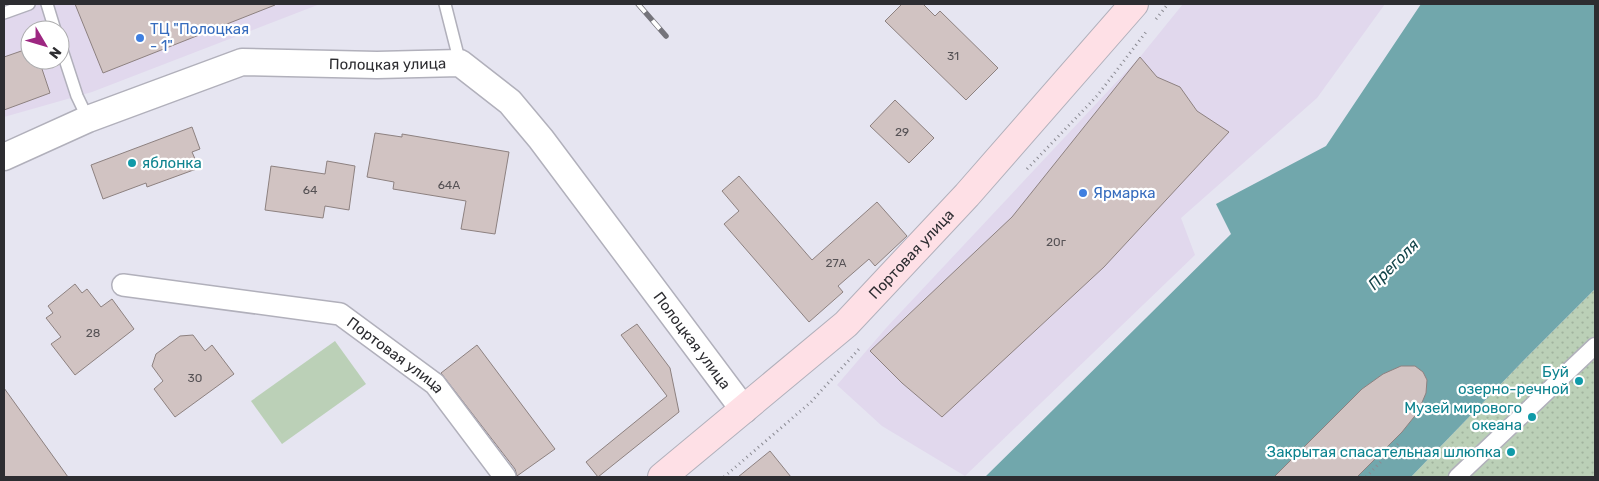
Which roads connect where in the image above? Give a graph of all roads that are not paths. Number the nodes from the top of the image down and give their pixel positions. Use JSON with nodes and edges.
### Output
{"nodes":[{"id":1,"x":29,"y":4,"type":"edge"},
{"id":2,"x":47,"y":4,"type":"edge"},
{"id":3,"x":445,"y":4,"type":"edge"},
{"id":4,"x":1134,"y":4,"type":"edge"},
{"id":5,"x":4,"y":13,"type":"edge"},
{"id":6,"x":52,"y":20,"type":"edge"},
{"id":7,"x":460,"y":63,"type":"junction"},
{"id":8,"x":68,"y":70,"type":"edge"},
{"id":9,"x":88,"y":120,"type":"junction"},
{"id":10,"x":4,"y":157,"type":"edge"},
{"id":11,"x":123,"y":285,"type":"dead end"},
{"id":12,"x":1595,"y":346,"type":"edge"},
{"id":13,"x":744,"y":410,"type":"junction"},
{"id":14,"x":505,"y":477,"type":"edge"},
{"id":15,"x":662,"y":477,"type":"edge"},
{"id":16,"x":1457,"y":477,"type":"edge"}],
"edges":[{"from":1,"to":5,"type":"lane"},
{"from":2,"to":6,"type":"lane"},
{"from":3,"to":7,"type":"lane"},
{"from":4,"to":13,"type":"main road","name":"Портовая улица"},
{"from":7,"to":9,"type":"street","name":"Полоцкая улица"},
{"from":7,"to":13,"type":"street","name":"Полоцкая улица"},
{"from":8,"to":9,"type":"lane"},
{"from":9,"to":10,"type":"street","name":"Полоцкая улица"},
{"from":11,"to":14,"type":"street","name":"Портовая улица"},
{"from":12,"to":16,"type":"street"},
{"from":13,"to":15,"type":"main road","name":"Портовая улица"}]}
